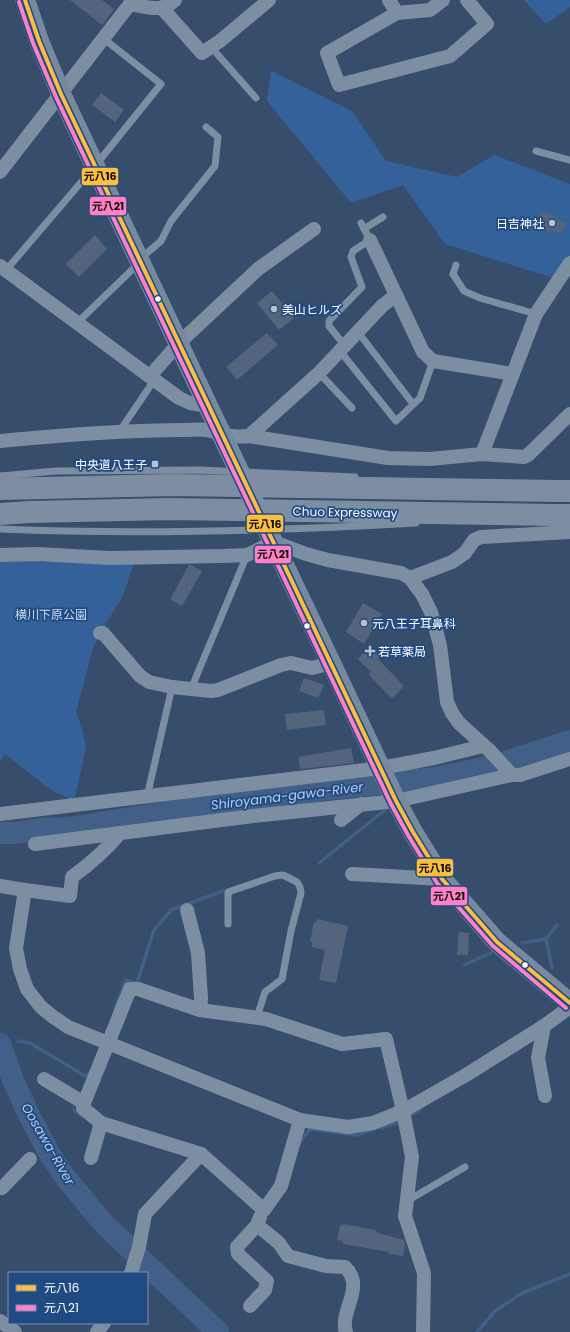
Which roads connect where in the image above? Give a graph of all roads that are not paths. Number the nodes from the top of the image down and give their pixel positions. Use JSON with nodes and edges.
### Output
{"nodes":[{"id":1,"x":25,"y":0,"type":"edge"},
{"id":2,"x":175,"y":0,"type":"edge"},
{"id":3,"x":269,"y":0,"type":"edge"},
{"id":4,"x":389,"y":0,"type":"edge"},
{"id":5,"x":443,"y":0,"type":"edge"},
{"id":6,"x":467,"y":0,"type":"edge"},
{"id":7,"x":129,"y":2,"type":"edge"},
{"id":8,"x":162,"y":8,"type":"junction"},
{"id":9,"x":397,"y":13,"type":"junction"},
{"id":10,"x":104,"y":39,"type":"junction"},
{"id":11,"x":211,"y":47,"type":"junction"},
{"id":12,"x":61,"y":94,"type":"junction"},
{"id":13,"x":256,"y":98,"type":"dead end"},
{"id":14,"x":206,"y":127,"type":"dead end"},
{"id":15,"x":536,"y":152,"type":"dead end"},
{"id":16,"x":570,"y":160,"type":"edge"},
{"id":17,"x":95,"y":166,"type":"junction"},
{"id":18,"x":0,"y":172,"type":"edge"},
{"id":19,"x":384,"y":217,"type":"dead end"},
{"id":20,"x":314,"y":229,"type":"dead end"},
{"id":21,"x":365,"y":231,"type":"junction"},
{"id":22,"x":140,"y":261,"type":"junction"},
{"id":23,"x":570,"y":263,"type":"edge"},
{"id":24,"x":456,"y":265,"type":"dead end"},
{"id":25,"x":3,"y":268,"type":"edge"},
{"id":26,"x":396,"y":295,"type":"junction"},
{"id":27,"x":536,"y":314,"type":"junction"},
{"id":28,"x":78,"y":322,"type":"junction"},
{"id":29,"x":358,"y":332,"type":"junction"},
{"id":30,"x":179,"y":343,"type":"junction"},
{"id":31,"x":342,"y":348,"type":"junction"},
{"id":32,"x":433,"y":361,"type":"junction"},
{"id":33,"x":319,"y":373,"type":"junction"},
{"id":34,"x":513,"y":374,"type":"junction"},
{"id":35,"x":153,"y":378,"type":"junction"},
{"id":36,"x":413,"y":404,"type":"junction"},
{"id":37,"x":208,"y":406,"type":"junction"},
{"id":38,"x":352,"y":408,"type":"dead end"},
{"id":39,"x":570,"y":414,"type":"edge"},
{"id":40,"x":119,"y":432,"type":"junction"},
{"id":41,"x":223,"y":435,"type":"junction"},
{"id":42,"x":249,"y":436,"type":"junction"},
{"id":43,"x":0,"y":441,"type":"edge"},
{"id":44,"x":482,"y":454,"type":"junction"},
{"id":45,"x":0,"y":476,"type":"edge"},
{"id":46,"x":363,"y":478,"type":"dead end"},
{"id":47,"x":425,"y":481,"type":"dead end"},
{"id":48,"x":0,"y":489,"type":"edge"},
{"id":49,"x":563,"y":491,"type":"edge"},
{"id":50,"x":0,"y":514,"type":"edge"},
{"id":51,"x":562,"y":515,"type":"edge"},
{"id":52,"x":452,"y":521,"type":"dead end"},
{"id":53,"x":420,"y":523,"type":"dead end"},
{"id":54,"x":0,"y":529,"type":"edge"},
{"id":55,"x":570,"y":532,"type":"edge"},
{"id":56,"x":274,"y":542,"type":"junction"},
{"id":57,"x":0,"y":555,"type":"edge"},
{"id":58,"x":247,"y":555,"type":"junction"},
{"id":59,"x":410,"y":578,"type":"junction"},
{"id":60,"x":100,"y":633,"type":"dead end"},
{"id":61,"x":331,"y":663,"type":"junction"},
{"id":62,"x":172,"y":687,"type":"junction"},
{"id":63,"x":191,"y":689,"type":"junction"},
{"id":64,"x":486,"y":748,"type":"junction"},
{"id":65,"x":570,"y":759,"type":"edge"},
{"id":66,"x":381,"y":769,"type":"junction"},
{"id":67,"x":509,"y":773,"type":"junction"},
{"id":68,"x":147,"y":797,"type":"junction"},
{"id":69,"x":395,"y":798,"type":"junction"},
{"id":70,"x":361,"y":804,"type":"junction"},
{"id":71,"x":0,"y":814,"type":"edge"},
{"id":72,"x":341,"y":820,"type":"dead end"},
{"id":73,"x":120,"y":833,"type":"junction"},
{"id":74,"x":35,"y":844,"type":"dead end"},
{"id":75,"x":352,"y":874,"type":"dead end"},
{"id":76,"x":442,"y":878,"type":"junction"},
{"id":77,"x":0,"y":886,"type":"edge"},
{"id":78,"x":25,"y":890,"type":"junction"},
{"id":79,"x":187,"y":910,"type":"dead end"},
{"id":80,"x":228,"y":924,"type":"dead end"},
{"id":81,"x":570,"y":1003,"type":"edge"},
{"id":82,"x":570,"y":1007,"type":"edge"},
{"id":83,"x":200,"y":1010,"type":"junction"},
{"id":84,"x":257,"y":1017,"type":"junction"},
{"id":85,"x":544,"y":1026,"type":"junction"},
{"id":86,"x":108,"y":1044,"type":"junction"},
{"id":87,"x":44,"y":1079,"type":"dead end"},
{"id":88,"x":545,"y":1096,"type":"dead end"},
{"id":89,"x":84,"y":1103,"type":"junction"},
{"id":90,"x":403,"y":1111,"type":"junction"},
{"id":91,"x":300,"y":1120,"type":"junction"},
{"id":92,"x":101,"y":1123,"type":"junction"},
{"id":93,"x":202,"y":1154,"type":"junction"},
{"id":94,"x":91,"y":1158,"type":"dead end"},
{"id":95,"x":30,"y":1159,"type":"dead end"},
{"id":96,"x":465,"y":1167,"type":"dead end"},
{"id":97,"x":0,"y":1187,"type":"edge"},
{"id":98,"x":407,"y":1201,"type":"junction"},
{"id":99,"x":264,"y":1210,"type":"junction"},
{"id":100,"x":257,"y":1225,"type":"junction"},
{"id":101,"x":131,"y":1272,"type":"edge"},
{"id":102,"x":250,"y":1306,"type":"dead end"},
{"id":103,"x":0,"y":1321,"type":"edge"},
{"id":104,"x":103,"y":1324,"type":"edge"},
{"id":105,"x":15,"y":1332,"type":"edge"},
{"id":106,"x":97,"y":1332,"type":"edge"},
{"id":107,"x":346,"y":1332,"type":"edge"},
{"id":108,"x":422,"y":1332,"type":"edge"}],
"edges":[{"from":1,"to":12,"type":"street"},
{"from":2,"to":8,"type":"street"},
{"from":3,"to":11,"type":"street"},
{"from":4,"to":9,"type":"street"},
{"from":5,"to":9,"type":"street"},
{"from":6,"to":9,"type":"street"},
{"from":7,"to":8,"type":"street"},
{"from":7,"to":10,"type":"street"},
{"from":8,"to":11,"type":"street"},
{"from":10,"to":12,"type":"street"},
{"from":10,"to":17,"type":"lane"},
{"from":11,"to":13,"type":"lane"},
{"from":12,"to":17,"type":"street"},
{"from":12,"to":18,"type":"street"},
{"from":14,"to":22,"type":"lane"},
{"from":15,"to":16,"type":"lane"},
{"from":17,"to":22,"type":"street"},
{"from":17,"to":25,"type":"lane"},
{"from":19,"to":21,"type":"lane"},
{"from":20,"to":30,"type":"street"},
{"from":21,"to":26,"type":"street"},
{"from":21,"to":31,"type":"lane"},
{"from":22,"to":28,"type":"lane"},
{"from":22,"to":30,"type":"street"},
{"from":23,"to":27,"type":"street"},
{"from":24,"to":27,"type":"lane"},
{"from":25,"to":28,"type":"street"},
{"from":26,"to":29,"type":"street"},
{"from":26,"to":32,"type":"street"},
{"from":27,"to":34,"type":"street"},
{"from":28,"to":35,"type":"street"},
{"from":29,"to":31,"type":"street"},
{"from":29,"to":36,"type":"lane"},
{"from":30,"to":35,"type":"street"},
{"from":30,"to":37,"type":"street"},
{"from":31,"to":33,"type":"street"},
{"from":31,"to":36,"type":"lane"},
{"from":32,"to":34,"type":"street"},
{"from":32,"to":36,"type":"lane"},
{"from":33,"to":38,"type":"lane"},
{"from":33,"to":42,"type":"street"},
{"from":34,"to":44,"type":"street"},
{"from":35,"to":37,"type":"street"},
{"from":35,"to":40,"type":"lane"},
{"from":37,"to":41,"type":"street"},
{"from":39,"to":44,"type":"street"},
{"from":40,"to":41,"type":"street"},
{"from":40,"to":43,"type":"street"},
{"from":41,"to":42,"type":"street"},
{"from":41,"to":56,"type":"street"},
{"from":42,"to":44,"type":"street"},
{"from":45,"to":46,"type":"lane","bridge":true},
{"from":47,"to":49,"type":"lane","bridge":true},
{"from":48,"to":49,"type":"highway","name":"Chuo Expressway","bridge":true},
{"from":50,"to":51,"type":"highway","name":"Chuo Expressway","bridge":true},
{"from":51,"to":52,"type":"lane","bridge":true},
{"from":53,"to":54,"type":"lane","bridge":true},
{"from":55,"to":59,"type":"street"},
{"from":56,"to":58,"type":"street"},
{"from":56,"to":59,"type":"street"},
{"from":56,"to":61,"type":"street"},
{"from":57,"to":58,"type":"street"},
{"from":58,"to":63,"type":"lane"},
{"from":59,"to":64,"type":"street"},
{"from":60,"to":62,"type":"street"},
{"from":61,"to":63,"type":"street"},
{"from":61,"to":66,"type":"street"},
{"from":62,"to":63,"type":"street"},
{"from":62,"to":68,"type":"lane"},
{"from":64,"to":66,"type":"street"},
{"from":64,"to":67,"type":"street"},
{"from":65,"to":67,"type":"street"},
{"from":66,"to":68,"type":"street"},
{"from":66,"to":69,"type":"street"},
{"from":67,"to":69,"type":"street"},
{"from":68,"to":71,"type":"street"},
{"from":69,"to":70,"type":"street"},
{"from":69,"to":76,"type":"street"},
{"from":70,"to":72,"type":"street"},
{"from":70,"to":73,"type":"street"},
{"from":73,"to":74,"type":"street"},
{"from":73,"to":78,"type":"street"},
{"from":75,"to":76,"type":"street"},
{"from":76,"to":81,"type":"street"},
{"from":77,"to":78,"type":"street"},
{"from":78,"to":86,"type":"street"},
{"from":79,"to":83,"type":"street"},
{"from":80,"to":84,"type":"lane"},
{"from":82,"to":85,"type":"street"},
{"from":83,"to":84,"type":"street"},
{"from":83,"to":86,"type":"street"},
{"from":84,"to":90,"type":"street"},
{"from":85,"to":88,"type":"street"},
{"from":85,"to":90,"type":"street"},
{"from":86,"to":89,"type":"street"},
{"from":86,"to":91,"type":"street"},
{"from":87,"to":89,"type":"street"},
{"from":89,"to":92,"type":"street"},
{"from":90,"to":91,"type":"street"},
{"from":90,"to":98,"type":"street"},
{"from":91,"to":99,"type":"street"},
{"from":92,"to":93,"type":"street"},
{"from":92,"to":94,"type":"street"},
{"from":93,"to":99,"type":"street"},
{"from":93,"to":101,"type":"street"},
{"from":95,"to":97,"type":"street"},
{"from":96,"to":98,"type":"lane"},
{"from":98,"to":108,"type":"street"},
{"from":99,"to":100,"type":"street"},
{"from":100,"to":102,"type":"street"},
{"from":100,"to":107,"type":"street"},
{"from":103,"to":105,"type":"street"},
{"from":104,"to":106,"type":"street"}]}
